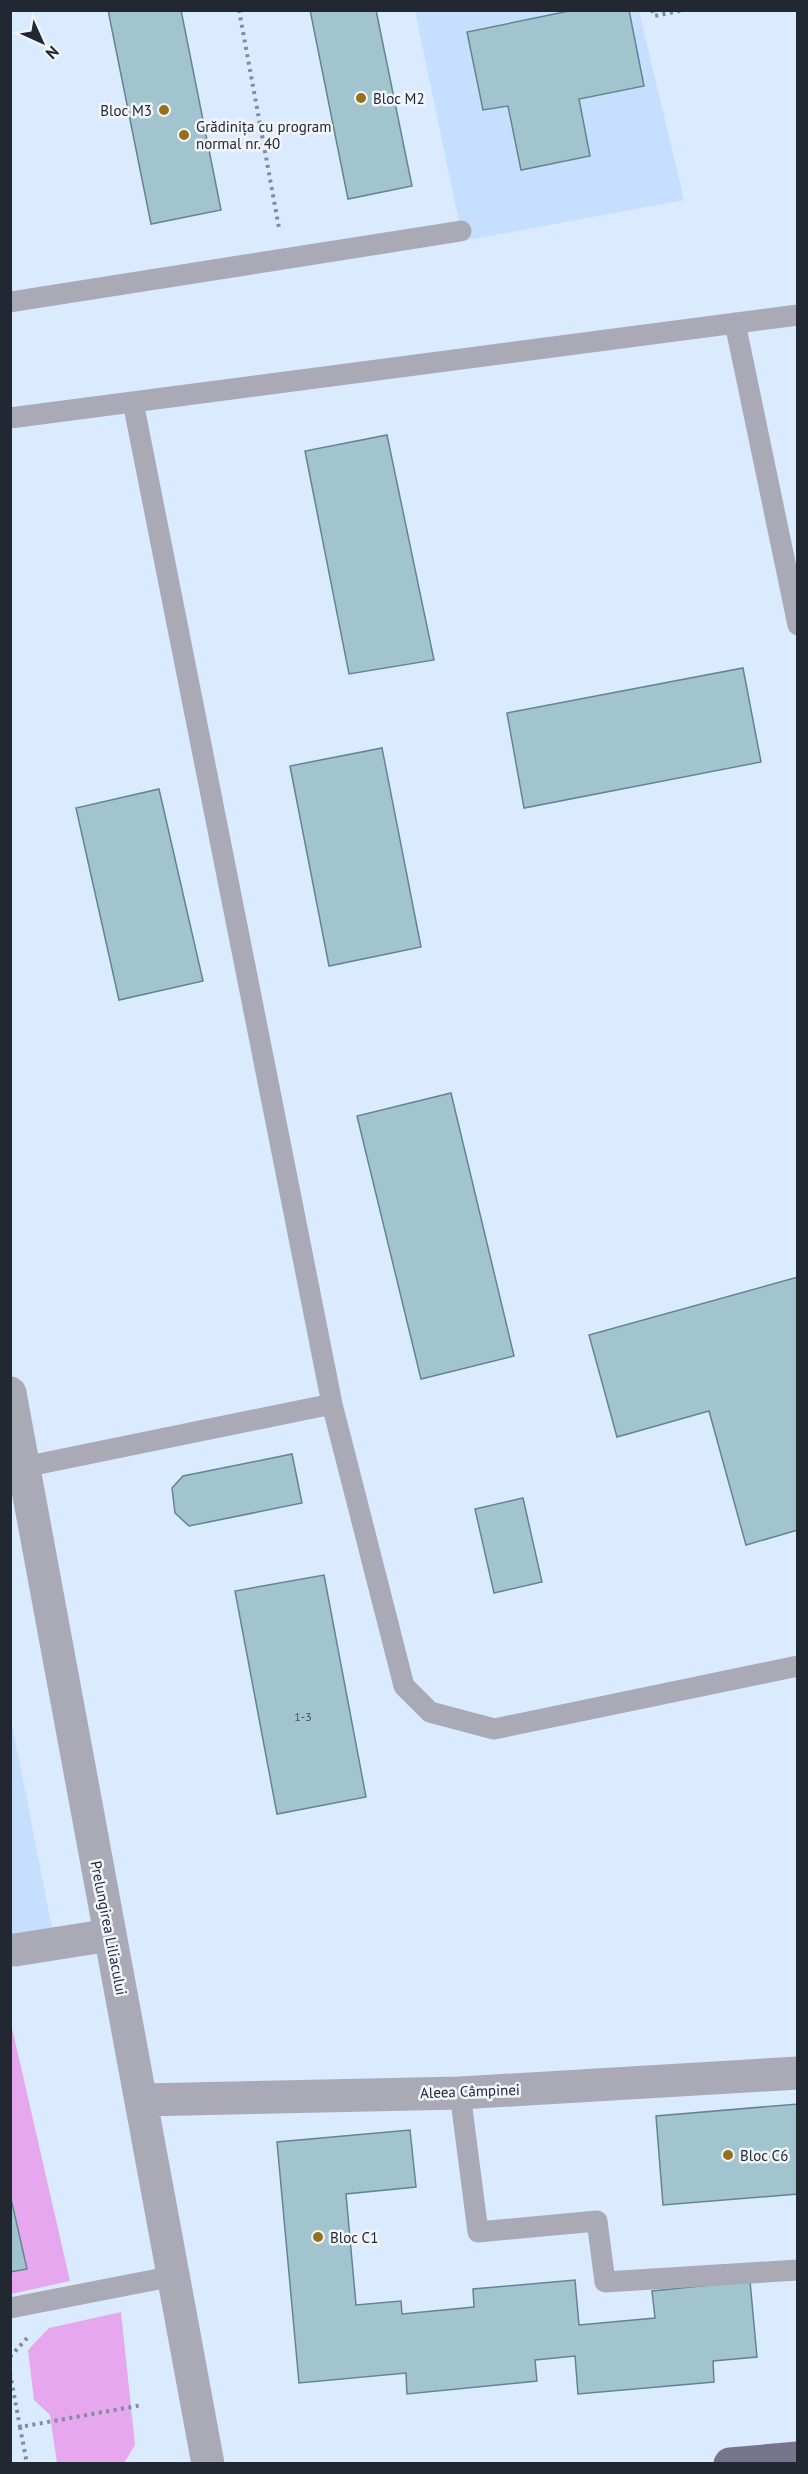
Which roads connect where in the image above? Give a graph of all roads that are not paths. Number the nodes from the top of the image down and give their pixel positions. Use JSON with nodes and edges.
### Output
{"nodes":[{"id":1,"x":461,"y":231,"type":"dead end"},
{"id":2,"x":10,"y":302,"type":"edge"},
{"id":3,"x":798,"y":315,"type":"edge"},
{"id":4,"x":735,"y":323,"type":"junction"},
{"id":5,"x":133,"y":402,"type":"junction"},
{"id":6,"x":10,"y":418,"type":"edge"},
{"id":7,"x":798,"y":625,"type":"edge"},
{"id":8,"x":10,"y":1393,"type":"edge"},
{"id":9,"x":332,"y":1404,"type":"junction"},
{"id":10,"x":24,"y":1467,"type":"junction"},
{"id":11,"x":798,"y":1666,"type":"edge"},
{"id":12,"x":110,"y":1935,"type":"junction"},
{"id":13,"x":15,"y":1950,"type":"dead end"},
{"id":14,"x":798,"y":2073,"type":"edge"},
{"id":15,"x":460,"y":2093,"type":"junction"},
{"id":16,"x":141,"y":2100,"type":"junction"},
{"id":17,"x":798,"y":2270,"type":"edge"},
{"id":18,"x":174,"y":2276,"type":"junction"},
{"id":19,"x":10,"y":2308,"type":"edge"},
{"id":20,"x":798,"y":2458,"type":"edge"},
{"id":21,"x":208,"y":2463,"type":"edge"},
{"id":22,"x":730,"y":2463,"type":"edge"}],
"edges":[{"from":1,"to":2,"type":"lane"},
{"from":3,"to":4,"type":"lane"},
{"from":4,"to":5,"type":"lane"},
{"from":4,"to":7,"type":"lane"},
{"from":5,"to":6,"type":"lane"},
{"from":5,"to":9,"type":"lane"},
{"from":8,"to":10,"type":"street","name":"Prelungirea Liliacului"},
{"from":9,"to":10,"type":"lane"},
{"from":9,"to":11,"type":"lane"},
{"from":10,"to":12,"type":"street","name":"Prelungirea Liliacului"},
{"from":12,"to":13,"type":"street"},
{"from":12,"to":16,"type":"street","name":"Prelungirea Liliacului"},
{"from":14,"to":15,"type":"street","name":"Aleea Câmpinei"},
{"from":15,"to":16,"type":"street","name":"Aleea Câmpinei"},
{"from":15,"to":17,"type":"lane"},
{"from":16,"to":18,"type":"street","name":"Prelungirea Liliacului"},
{"from":18,"to":19,"type":"lane"},
{"from":18,"to":21,"type":"street","name":"Prelungirea Liliacului"},
{"from":20,"to":22,"type":"main road"}]}
